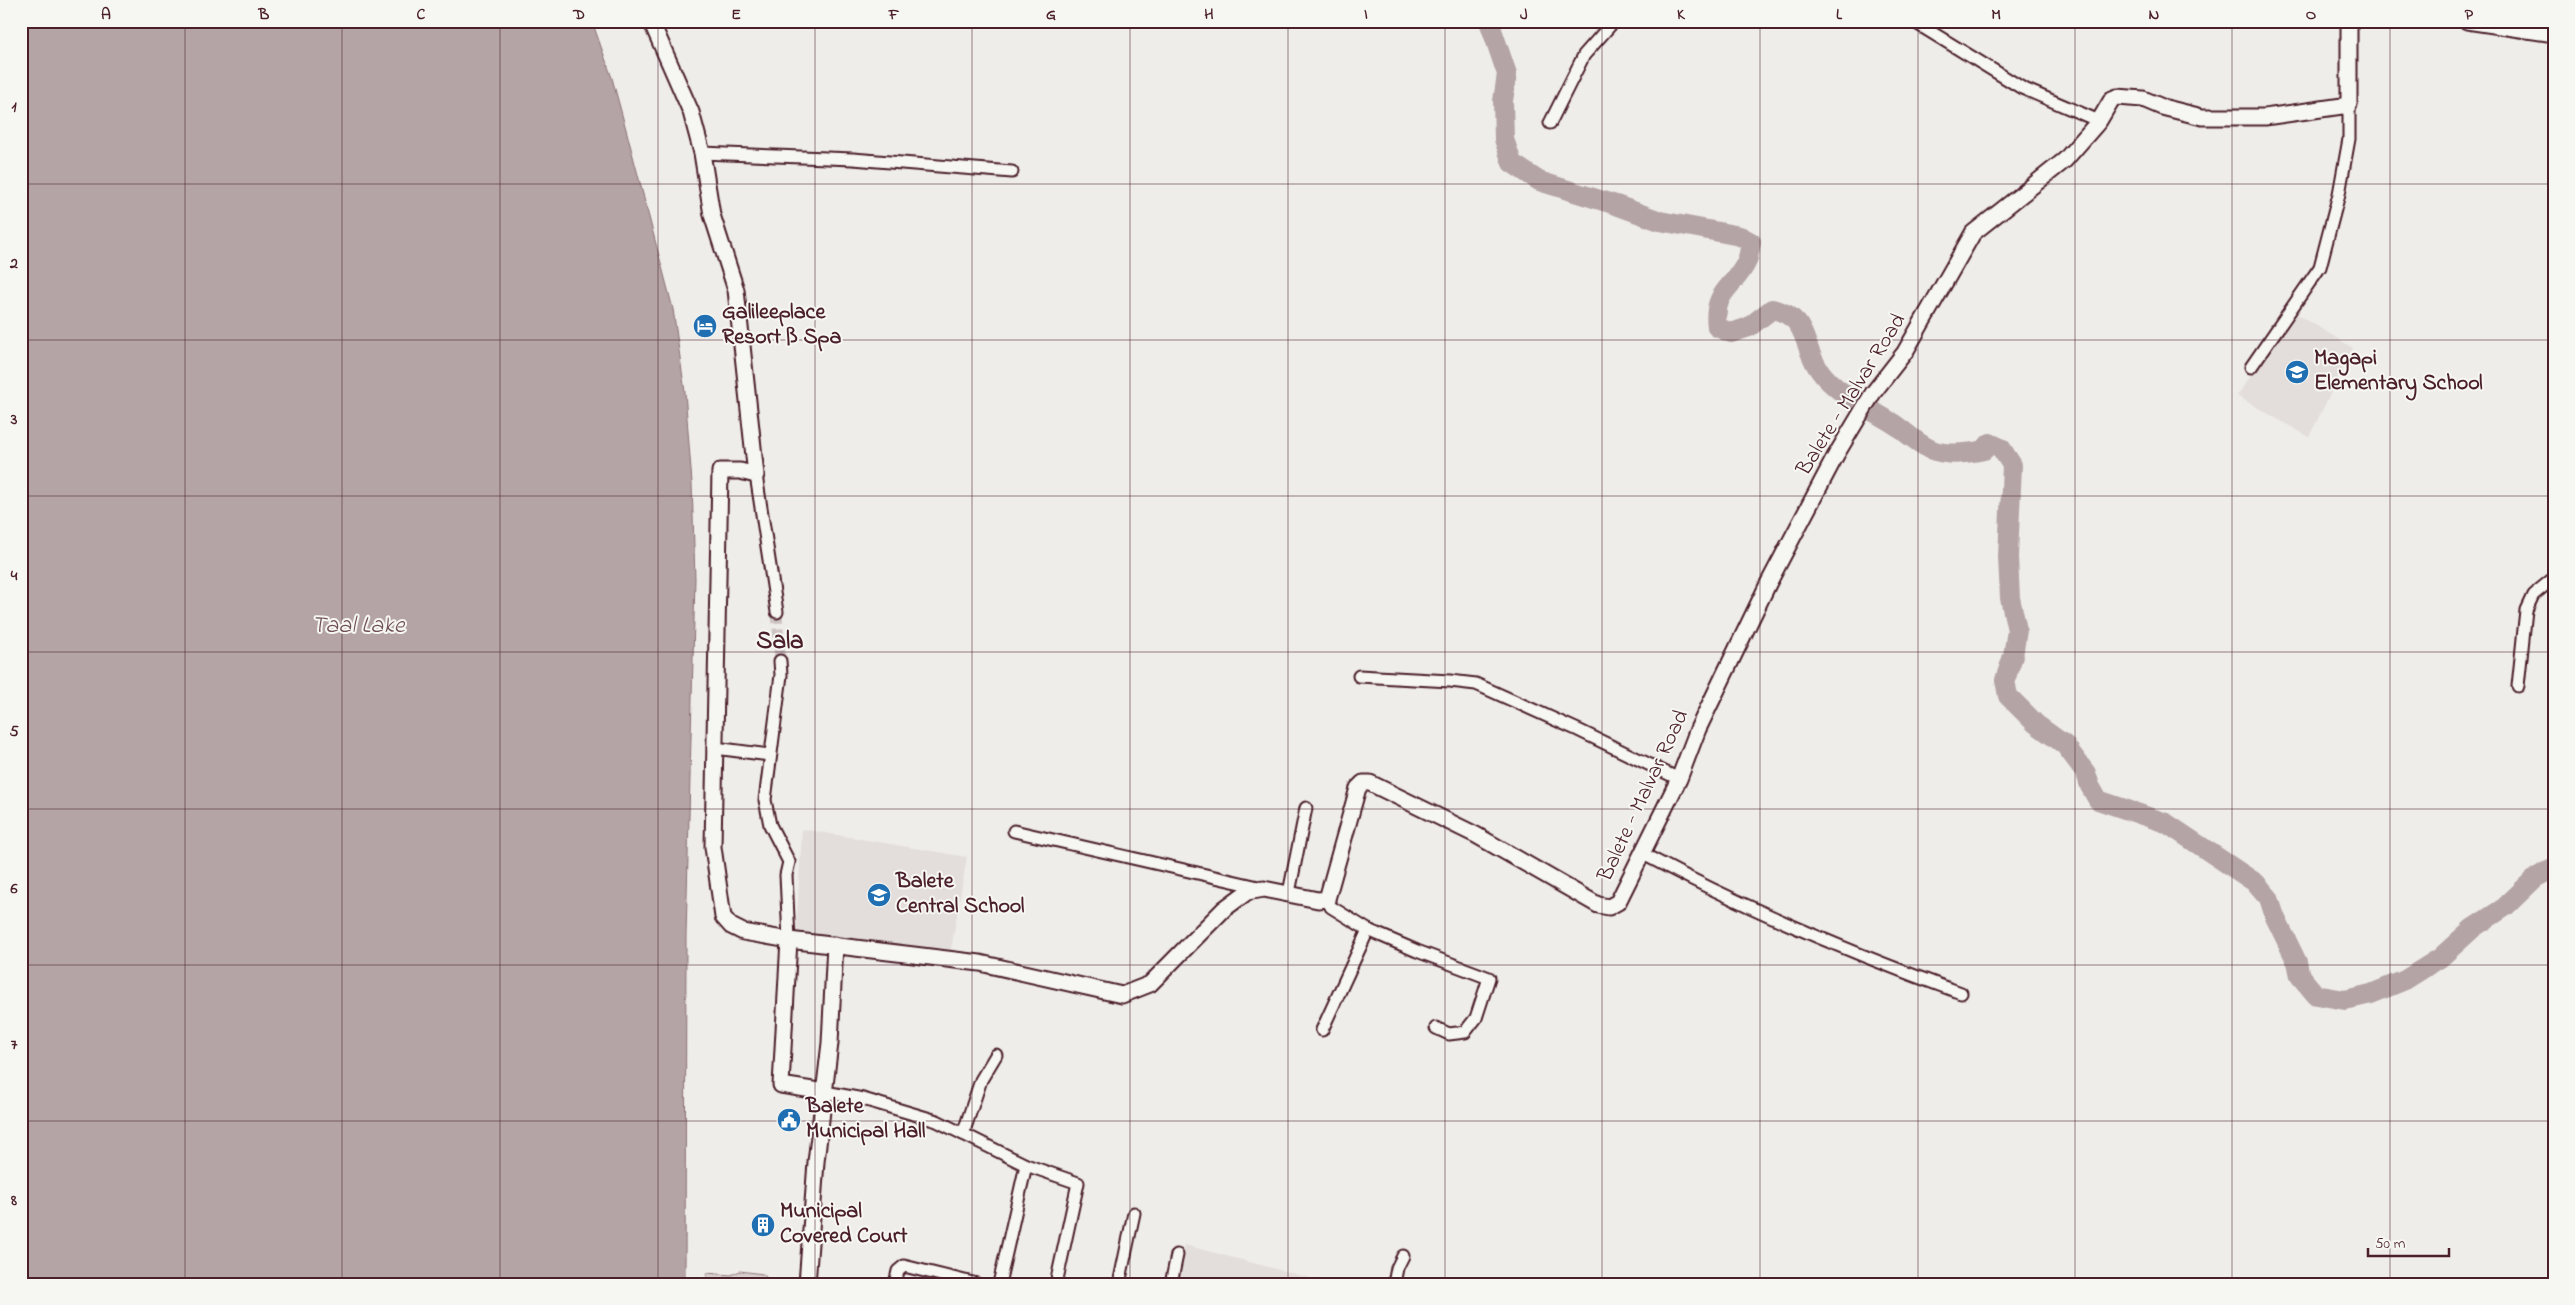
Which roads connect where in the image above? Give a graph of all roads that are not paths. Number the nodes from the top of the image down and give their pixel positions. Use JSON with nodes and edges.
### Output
{"nodes":[{"id":1,"x":652,"y":21,"type":"edge"},
{"id":2,"x":1614,"y":21,"type":"edge"},
{"id":3,"x":1913,"y":21,"type":"edge"},
{"id":4,"x":2349,"y":21,"type":"edge"},
{"id":5,"x":2467,"y":21,"type":"edge"},
{"id":6,"x":2554,"y":34,"type":"edge"},
{"id":7,"x":2349,"y":105,"type":"junction"},
{"id":8,"x":2099,"y":121,"type":"junction"},
{"id":9,"x":1550,"y":123,"type":"dead end"},
{"id":10,"x":702,"y":153,"type":"junction"},
{"id":11,"x":1012,"y":172,"type":"dead end"},
{"id":12,"x":2251,"y":367,"type":"dead end"},
{"id":13,"x":756,"y":475,"type":"junction"},
{"id":14,"x":2554,"y":578,"type":"edge"},
{"id":15,"x":777,"y":612,"type":"tunnel mouth"},
{"id":16,"x":780,"y":661,"type":"tunnel mouth"},
{"id":17,"x":1359,"y":676,"type":"dead end"},
{"id":18,"x":2518,"y":686,"type":"dead end"},
{"id":19,"x":715,"y":748,"type":"junction"},
{"id":20,"x":770,"y":755,"type":"junction"},
{"id":21,"x":1679,"y":779,"type":"junction"},
{"id":22,"x":1306,"y":808,"type":"dead end"},
{"id":23,"x":1014,"y":831,"type":"dead end"},
{"id":24,"x":1643,"y":854,"type":"junction"},
{"id":25,"x":1264,"y":889,"type":"junction"},
{"id":26,"x":1289,"y":893,"type":"junction"},
{"id":27,"x":1326,"y":899,"type":"junction"},
{"id":28,"x":1368,"y":930,"type":"junction"},
{"id":29,"x":789,"y":940,"type":"junction"},
{"id":30,"x":835,"y":945,"type":"junction"},
{"id":31,"x":1961,"y":993,"type":"dead end"},
{"id":32,"x":1436,"y":1028,"type":"dead end"},
{"id":33,"x":1322,"y":1030,"type":"dead end"},
{"id":34,"x":996,"y":1055,"type":"dead end"},
{"id":35,"x":825,"y":1092,"type":"junction"},
{"id":36,"x":964,"y":1134,"type":"junction"},
{"id":37,"x":1026,"y":1165,"type":"junction"},
{"id":38,"x":1134,"y":1213,"type":"dead end"},
{"id":39,"x":1177,"y":1255,"type":"dead end"},
{"id":40,"x":1403,"y":1256,"type":"dead end"},
{"id":41,"x":808,"y":1284,"type":"edge"},
{"id":42,"x":896,"y":1284,"type":"edge"},
{"id":43,"x":977,"y":1284,"type":"edge"},
{"id":44,"x":999,"y":1284,"type":"edge"},
{"id":45,"x":1056,"y":1284,"type":"edge"},
{"id":46,"x":1119,"y":1284,"type":"edge"},
{"id":47,"x":1171,"y":1284,"type":"edge"},
{"id":48,"x":1394,"y":1284,"type":"edge"}],
"edges":[{"from":1,"to":10,"type":"main road"},
{"from":2,"to":9,"type":"street"},
{"from":3,"to":8,"type":"street"},
{"from":4,"to":7,"type":"main road"},
{"from":5,"to":6,"type":"main road"},
{"from":7,"to":8,"type":"main road","name":"Balete - Malvar Road"},
{"from":7,"to":12,"type":"street"},
{"from":8,"to":21,"type":"main road","name":"Balete - Malvar Road"},
{"from":10,"to":11,"type":"street"},
{"from":10,"to":13,"type":"main road"},
{"from":13,"to":15,"type":"street"},
{"from":13,"to":19,"type":"main road"},
{"from":14,"to":18,"type":"street"},
{"from":16,"to":20,"type":"street"},
{"from":17,"to":21,"type":"street"},
{"from":19,"to":20,"type":"street"},
{"from":19,"to":29,"type":"main road"},
{"from":20,"to":29,"type":"street"},
{"from":21,"to":24,"type":"main road","name":"Balete - Malvar Road"},
{"from":22,"to":26,"type":"street"},
{"from":23,"to":25,"type":"street"},
{"from":24,"to":27,"type":"main road","name":"Balete - Malvar Road"},
{"from":24,"to":31,"type":"street"},
{"from":25,"to":26,"type":"main road"},
{"from":25,"to":30,"type":"main road"},
{"from":26,"to":27,"type":"main road"},
{"from":27,"to":28,"type":"street"},
{"from":28,"to":32,"type":"street"},
{"from":28,"to":33,"type":"street"},
{"from":29,"to":30,"type":"main road"},
{"from":29,"to":35,"type":"main road"},
{"from":30,"to":35,"type":"main road"},
{"from":34,"to":36,"type":"street"},
{"from":35,"to":36,"type":"street"},
{"from":35,"to":41,"type":"main road"},
{"from":36,"to":37,"type":"street"},
{"from":37,"to":44,"type":"street"},
{"from":37,"to":45,"type":"street"},
{"from":38,"to":46,"type":"street"},
{"from":39,"to":47,"type":"street"},
{"from":40,"to":48,"type":"street"},
{"from":42,"to":43,"type":"street"}]}
